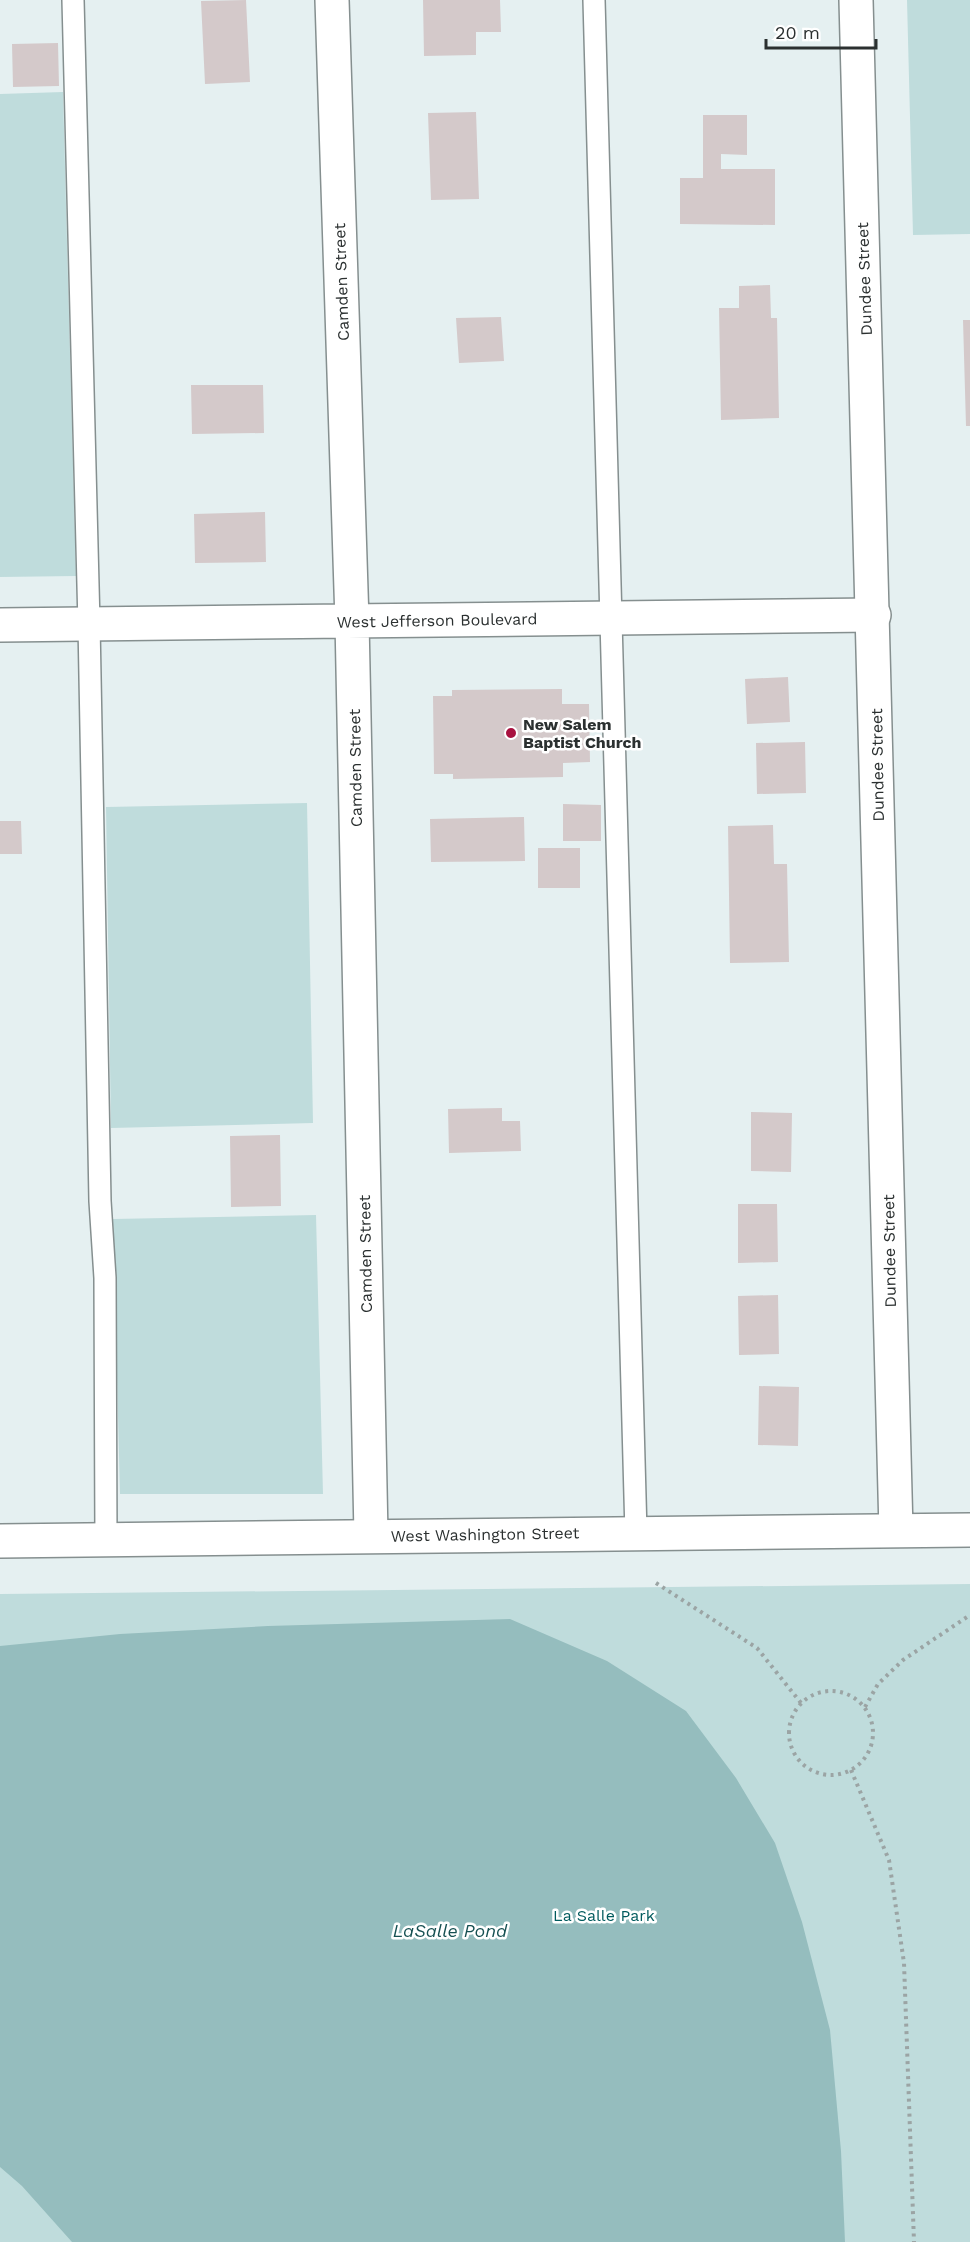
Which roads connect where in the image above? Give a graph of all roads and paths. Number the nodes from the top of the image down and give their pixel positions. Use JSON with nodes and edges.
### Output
{"nodes":[{"id":1,"x":73,"y":0,"type":"edge"},
{"id":2,"x":332,"y":0,"type":"edge"},
{"id":3,"x":594,"y":0,"type":"edge"},
{"id":4,"x":856,"y":0,"type":"edge"},
{"id":5,"x":874,"y":615,"type":"junction"},
{"id":6,"x":611,"y":618,"type":"junction"},
{"id":7,"x":352,"y":621,"type":"junction"},
{"id":8,"x":89,"y":624,"type":"junction"},
{"id":9,"x":0,"y":625,"type":"edge"},
{"id":10,"x":970,"y":1530,"type":"edge"},
{"id":11,"x":896,"y":1531,"type":"junction"},
{"id":12,"x":636,"y":1533,"type":"junction"},
{"id":13,"x":371,"y":1535,"type":"junction"},
{"id":14,"x":106,"y":1540,"type":"junction"},
{"id":15,"x":0,"y":1542,"type":"edge"},
{"id":16,"x":656,"y":1583,"type":"dead end"},
{"id":17,"x":970,"y":1615,"type":"edge"},
{"id":18,"x":801,"y":1703,"type":"junction"},
{"id":19,"x":865,"y":1707,"type":"junction"},
{"id":20,"x":851,"y":1770,"type":"junction"},
{"id":21,"x":914,"y":2242,"type":"edge"}],
"edges":[{"from":1,"to":8,"type":"lane"},
{"from":2,"to":7,"type":"street","name":"Camden Street"},
{"from":3,"to":6,"type":"lane"},
{"from":4,"to":5,"type":"street","name":"Dundee Street"},
{"from":5,"to":6,"type":"street","name":"West Jefferson Boulevard"},
{"from":5,"to":11,"type":"street","name":"Dundee Street"},
{"from":6,"to":7,"type":"street","name":"West Jefferson Boulevard"},
{"from":6,"to":12,"type":"lane"},
{"from":7,"to":8,"type":"street","name":"West Jefferson Boulevard"},
{"from":7,"to":13,"type":"street","name":"Camden Street"},
{"from":8,"to":9,"type":"street","name":"West Jefferson Boulevard"},
{"from":8,"to":14,"type":"lane"},
{"from":10,"to":11,"type":"street","name":"West Washington Street"},
{"from":11,"to":12,"type":"street","name":"West Washington Street"},
{"from":12,"to":13,"type":"street","name":"West Washington Street"},
{"from":13,"to":14,"type":"street","name":"West Washington Street"},
{"from":14,"to":15,"type":"street","name":"West Washington Street"},
{"from":16,"to":18,"type":"path"},
{"from":17,"to":19,"type":"path"},
{"from":18,"to":19,"type":"path"},
{"from":18,"to":20,"type":"path"},
{"from":19,"to":20,"type":"path"},
{"from":20,"to":21,"type":"path"}]}
